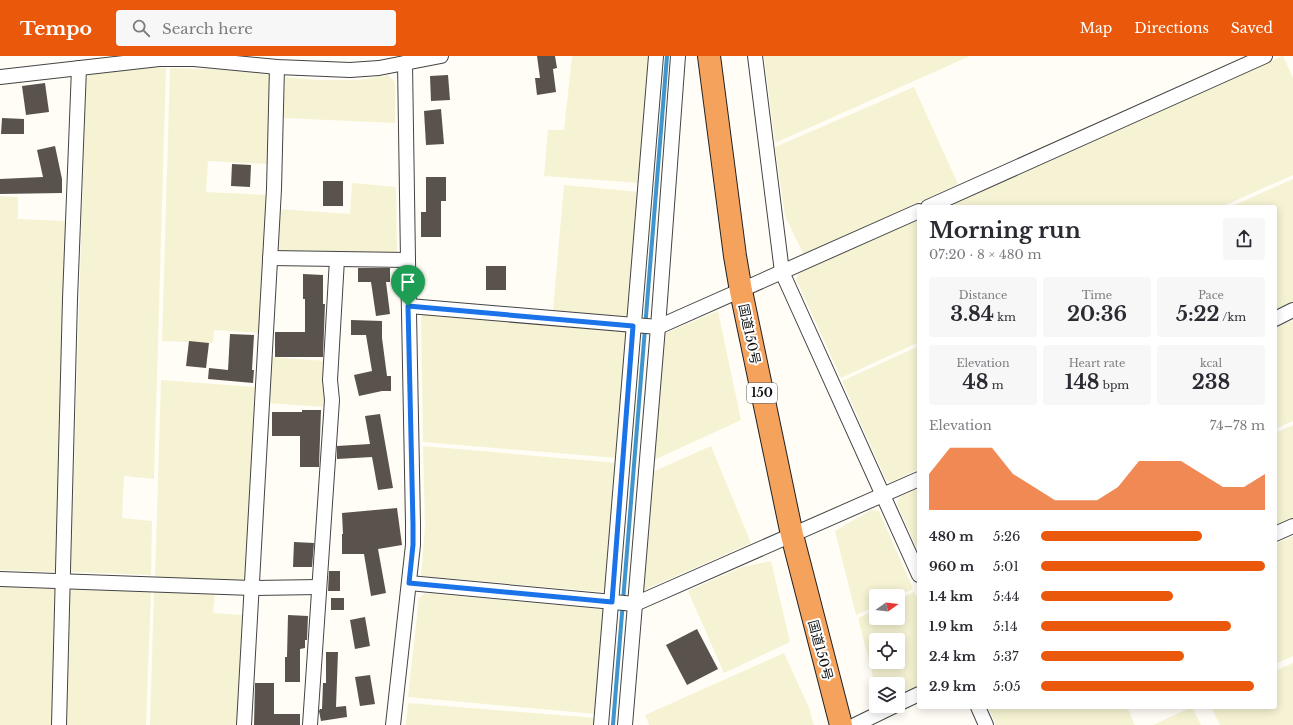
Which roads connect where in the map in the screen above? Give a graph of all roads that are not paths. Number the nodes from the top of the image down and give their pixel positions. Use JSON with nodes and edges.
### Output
{"nodes":[{"id":1,"x":440,"y":56,"type":"edge"},
{"id":2,"x":656,"y":56,"type":"edge"},
{"id":3,"x":678,"y":56,"type":"edge"},
{"id":4,"x":709,"y":56,"type":"edge"},
{"id":5,"x":755,"y":56,"type":"edge"},
{"id":6,"x":1265,"y":56,"type":"edge"},
{"id":7,"x":194,"y":58,"type":"edge"},
{"id":8,"x":403,"y":61,"type":"edge"},
{"id":9,"x":272,"y":63,"type":"edge"},
{"id":10,"x":79,"y":68,"type":"junction"},
{"id":11,"x":0,"y":77,"type":"edge"},
{"id":12,"x":652,"y":101,"type":"junction"},
{"id":13,"x":675,"y":103,"type":"junction"},
{"id":14,"x":932,"y":205,"type":"edge"},
{"id":15,"x":917,"y":212,"type":"edge"},
{"id":16,"x":270,"y":258,"type":"junction"},
{"id":17,"x":337,"y":259,"type":"junction"},
{"id":18,"x":408,"y":260,"type":"junction"},
{"id":19,"x":782,"y":272,"type":"junction"},
{"id":20,"x":741,"y":291,"type":"junction"},
{"id":21,"x":408,"y":306,"type":"junction"},
{"id":22,"x":1293,"y":310,"type":"edge"},
{"id":23,"x":1277,"y":317,"type":"edge"},
{"id":24,"x":633,"y":326,"type":"junction"},
{"id":25,"x":658,"y":327,"type":"junction"},
{"id":26,"x":917,"y":480,"type":"edge"},
{"id":27,"x":883,"y":495,"type":"junction"},
{"id":28,"x":1293,"y":526,"type":"edge"},
{"id":29,"x":1277,"y":533,"type":"edge"},
{"id":30,"x":792,"y":536,"type":"junction"},
{"id":31,"x":917,"y":571,"type":"edge"},
{"id":32,"x":0,"y":579,"type":"edge"},
{"id":33,"x":63,"y":581,"type":"junction"},
{"id":34,"x":409,"y":583,"type":"junction"},
{"id":35,"x":319,"y":587,"type":"junction"},
{"id":36,"x":252,"y":588,"type":"junction"},
{"id":37,"x":612,"y":602,"type":"junction"},
{"id":38,"x":635,"y":604,"type":"junction"},
{"id":39,"x":917,"y":695,"type":"edge"},
{"id":40,"x":905,"y":701,"type":"edge"},
{"id":41,"x":979,"y":709,"type":"edge"},
{"id":42,"x":880,"y":713,"type":"edge"},
{"id":43,"x":59,"y":725,"type":"edge"},
{"id":44,"x":244,"y":725,"type":"edge"},
{"id":45,"x":310,"y":725,"type":"edge"},
{"id":46,"x":394,"y":725,"type":"edge"},
{"id":47,"x":601,"y":725,"type":"edge"},
{"id":48,"x":625,"y":725,"type":"edge"},
{"id":49,"x":841,"y":725,"type":"edge"},
{"id":50,"x":855,"y":725,"type":"edge"},
{"id":51,"x":986,"y":725,"type":"edge"}],
"edges":[{"from":1,"to":8,"type":"street"},
{"from":2,"to":12,"type":"street"},
{"from":3,"to":13,"type":"street"},
{"from":4,"to":20,"type":"highway","name":"国道150号","number":"150"},
{"from":5,"to":19,"type":"street"},
{"from":6,"to":14,"type":"street"},
{"from":7,"to":9,"type":"street"},
{"from":7,"to":10,"type":"street"},
{"from":8,"to":9,"type":"street"},
{"from":8,"to":18,"type":"street"},
{"from":9,"to":16,"type":"street"},
{"from":10,"to":11,"type":"street"},
{"from":10,"to":33,"type":"street"},
{"from":12,"to":13,"type":"street"},
{"from":12,"to":24,"type":"street"},
{"from":13,"to":25,"type":"street"},
{"from":15,"to":19,"type":"street"},
{"from":16,"to":17,"type":"street"},
{"from":16,"to":36,"type":"street"},
{"from":17,"to":18,"type":"street"},
{"from":17,"to":35,"type":"street"},
{"from":18,"to":21,"type":"street"},
{"from":19,"to":20,"type":"street"},
{"from":19,"to":27,"type":"street"},
{"from":20,"to":25,"type":"street"},
{"from":20,"to":30,"type":"highway","name":"国道150号","number":"150"},
{"from":21,"to":24,"type":"street"},
{"from":21,"to":34,"type":"street"},
{"from":22,"to":23,"type":"street"},
{"from":24,"to":25,"type":"street"},
{"from":24,"to":37,"type":"street"},
{"from":25,"to":38,"type":"street"},
{"from":26,"to":27,"type":"street"},
{"from":27,"to":30,"type":"street"},
{"from":27,"to":31,"type":"street"},
{"from":28,"to":29,"type":"street"},
{"from":30,"to":38,"type":"street"},
{"from":30,"to":49,"type":"highway","name":"国道150号","number":"150"},
{"from":32,"to":33,"type":"street"},
{"from":33,"to":36,"type":"street"},
{"from":33,"to":43,"type":"street"},
{"from":34,"to":37,"type":"street"},
{"from":34,"to":46,"type":"street"},
{"from":35,"to":36,"type":"street"},
{"from":35,"to":45,"type":"street"},
{"from":36,"to":44,"type":"street"},
{"from":37,"to":38,"type":"street"},
{"from":37,"to":47,"type":"street"},
{"from":38,"to":48,"type":"street"},
{"from":39,"to":40,"type":"street"},
{"from":41,"to":51,"type":"street"},
{"from":42,"to":50,"type":"street"}]}
